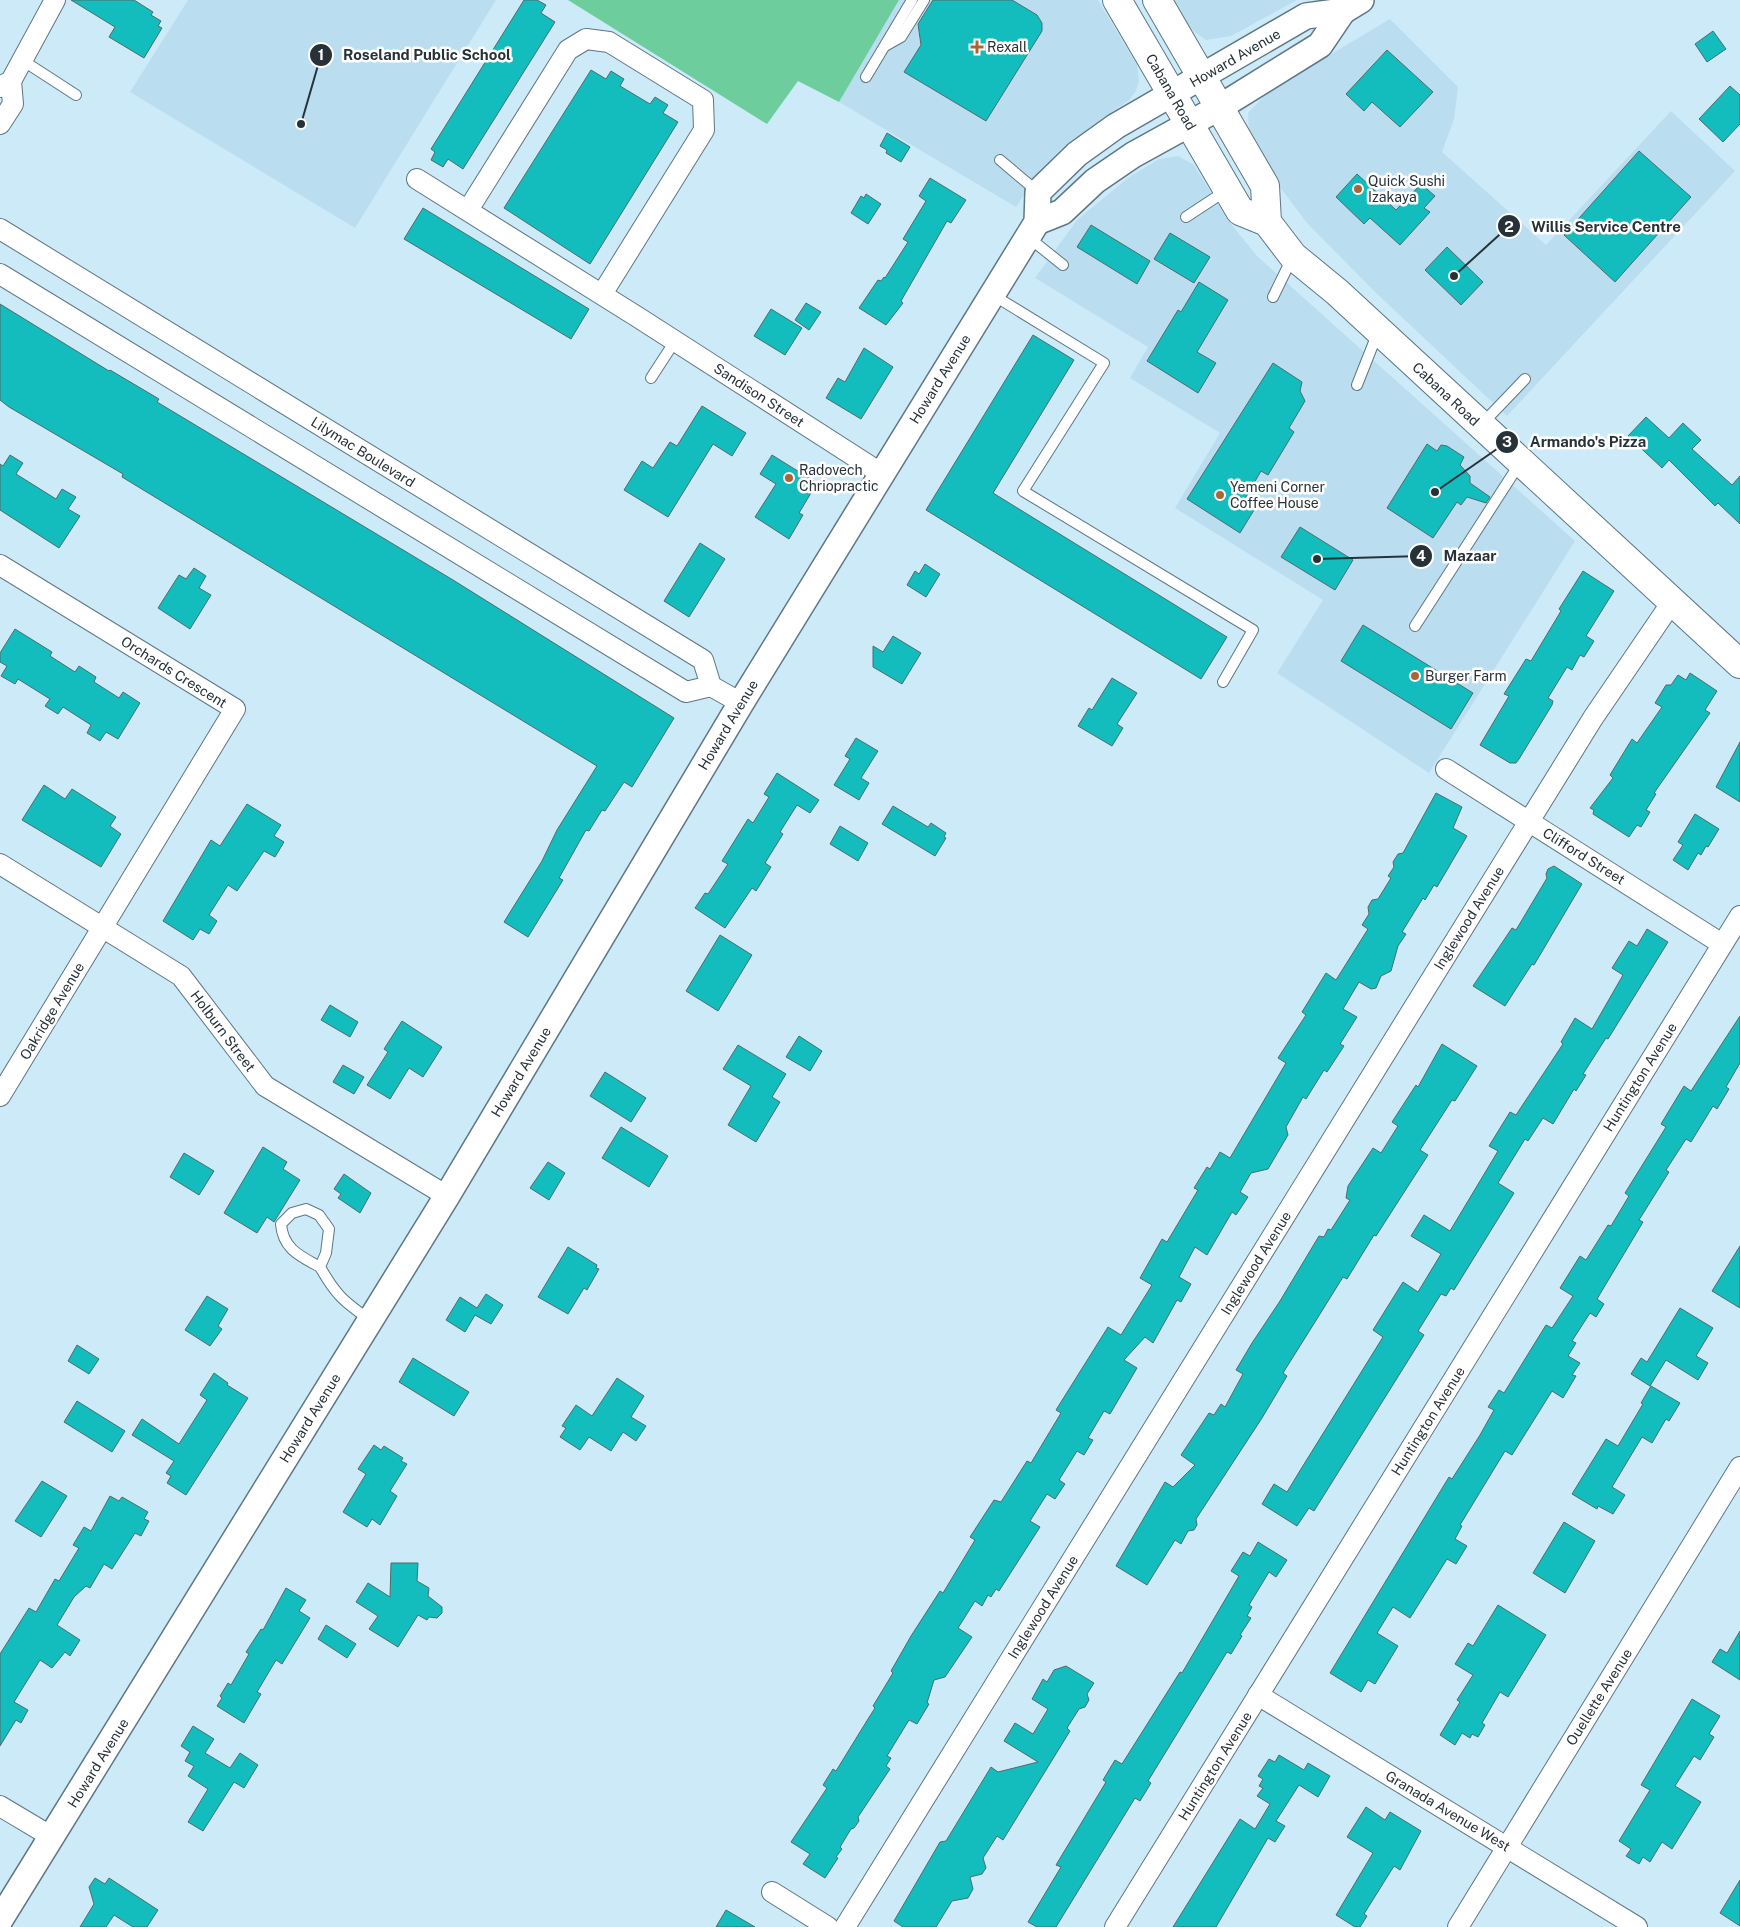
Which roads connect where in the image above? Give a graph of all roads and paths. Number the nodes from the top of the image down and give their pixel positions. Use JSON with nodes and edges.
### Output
{"nodes":[{"id":1,"x":55,"y":0,"type":"edge"},
{"id":2,"x":912,"y":0,"type":"edge"},
{"id":3,"x":924,"y":0,"type":"edge"},
{"id":4,"x":1117,"y":0,"type":"edge"},
{"id":5,"x":1157,"y":0,"type":"edge"},
{"id":6,"x":1346,"y":4,"type":"edge"},
{"id":7,"x":884,"y":46,"type":"junction"},
{"id":8,"x":22,"y":60,"type":"junction"},
{"id":9,"x":1202,"y":76,"type":"junction"},
{"id":10,"x":866,"y":77,"type":"dead end"},
{"id":11,"x":6,"y":84,"type":"edge"},
{"id":12,"x":76,"y":94,"type":"dead end"},
{"id":13,"x":1172,"y":94,"type":"junction"},
{"id":14,"x":1220,"y":107,"type":"junction"},
{"id":15,"x":1189,"y":123,"type":"junction"},
{"id":16,"x":0,"y":124,"type":"edge"},
{"id":17,"x":1000,"y":160,"type":"dead end"},
{"id":18,"x":417,"y":179,"type":"dead end"},
{"id":19,"x":1228,"y":190,"type":"junction"},
{"id":20,"x":1038,"y":192,"type":"junction"},
{"id":21,"x":468,"y":210,"type":"junction"},
{"id":22,"x":1186,"y":217,"type":"dead end"},
{"id":23,"x":1267,"y":222,"type":"junction"},
{"id":24,"x":0,"y":229,"type":"edge"},
{"id":25,"x":1032,"y":229,"type":"junction"},
{"id":26,"x":1293,"y":256,"type":"junction"},
{"id":27,"x":1064,"y":265,"type":"dead end"},
{"id":28,"x":0,"y":274,"type":"edge"},
{"id":29,"x":602,"y":294,"type":"junction"},
{"id":30,"x":992,"y":294,"type":"junction"},
{"id":31,"x":1273,"y":297,"type":"dead end"},
{"id":32,"x":1378,"y":331,"type":"junction"},
{"id":33,"x":675,"y":341,"type":"junction"},
{"id":34,"x":651,"y":378,"type":"dead end"},
{"id":35,"x":1525,"y":379,"type":"dead end"},
{"id":36,"x":1357,"y":385,"type":"dead end"},
{"id":37,"x":1481,"y":426,"type":"junction"},
{"id":38,"x":1520,"y":462,"type":"junction"},
{"id":39,"x":882,"y":474,"type":"junction"},
{"id":40,"x":0,"y":565,"type":"edge"},
{"id":41,"x":1672,"y":602,"type":"junction"},
{"id":42,"x":1415,"y":626,"type":"dead end"},
{"id":43,"x":1740,"y":664,"type":"edge"},
{"id":44,"x":1223,"y":682,"type":"dead end"},
{"id":45,"x":711,"y":686,"type":"junction"},
{"id":46,"x":741,"y":703,"type":"junction"},
{"id":47,"x":1446,"y":769,"type":"dead end"},
{"id":48,"x":1529,"y":821,"type":"junction"},
{"id":49,"x":0,"y":864,"type":"edge"},
{"id":50,"x":1740,"y":916,"type":"edge"},
{"id":51,"x":104,"y":926,"type":"junction"},
{"id":52,"x":1722,"y":944,"type":"junction"},
{"id":53,"x":0,"y":1096,"type":"edge"},
{"id":54,"x":447,"y":1196,"type":"junction"},
{"id":55,"x":320,"y":1267,"type":"junction"},
{"id":56,"x":370,"y":1320,"type":"junction"},
{"id":57,"x":1740,"y":1467,"type":"edge"},
{"id":58,"x":1258,"y":1695,"type":"junction"},
{"id":59,"x":0,"y":1806,"type":"edge"},
{"id":60,"x":52,"y":1837,"type":"junction"},
{"id":61,"x":1507,"y":1848,"type":"junction"},
{"id":62,"x":772,"y":1892,"type":"dead end"},
{"id":63,"x":0,"y":1920,"type":"edge"},
{"id":64,"x":828,"y":1927,"type":"edge"},
{"id":65,"x":845,"y":1927,"type":"edge"},
{"id":66,"x":1115,"y":1927,"type":"edge"},
{"id":67,"x":1458,"y":1927,"type":"edge"},
{"id":68,"x":1637,"y":1927,"type":"edge"}],
"edges":[{"from":1,"to":8,"type":"street"},
{"from":2,"to":7,"type":"lane"},
{"from":3,"to":7,"type":"lane"},
{"from":4,"to":13,"type":"main road","name":"Cabana Road"},
{"from":5,"to":9,"type":"main road"},
{"from":6,"to":9,"type":"street","name":"Howard Avenue"},
{"from":6,"to":14,"type":"street","name":"Howard Avenue"},
{"from":7,"to":10,"type":"lane"},
{"from":8,"to":11,"type":"street"},
{"from":8,"to":12,"type":"lane"},
{"from":9,"to":13,"type":"street","name":"Howard Avenue"},
{"from":9,"to":14,"type":"main road"},
{"from":11,"to":16,"type":"street"},
{"from":13,"to":15,"type":"main road","name":"Cabana Road"},
{"from":13,"to":20,"type":"street","name":"Howard Avenue"},
{"from":14,"to":15,"type":"street","name":"Howard Avenue"},
{"from":14,"to":23,"type":"main road"},
{"from":15,"to":19,"type":"main road","name":"Cabana Road"},
{"from":15,"to":25,"type":"street","name":"Howard Avenue"},
{"from":17,"to":20,"type":"lane"},
{"from":18,"to":21,"type":"street","name":"Sandison Street"},
{"from":19,"to":22,"type":"lane"},
{"from":19,"to":23,"type":"main road","name":"Cabana Road"},
{"from":20,"to":25,"type":"street"},
{"from":21,"to":29,"type":"street","name":"Sandison Street"},
{"from":21,"to":29,"type":"street"},
{"from":23,"to":26,"type":"main road","name":"Cabana Road"},
{"from":24,"to":45,"type":"street","name":"Lilymac Boulevard"},
{"from":25,"to":27,"type":"lane"},
{"from":25,"to":30,"type":"street","name":"Howard Avenue"},
{"from":26,"to":31,"type":"lane"},
{"from":26,"to":32,"type":"main road","name":"Cabana Road"},
{"from":28,"to":45,"type":"street"},
{"from":29,"to":33,"type":"street","name":"Sandison Street"},
{"from":30,"to":39,"type":"street","name":"Howard Avenue"},
{"from":30,"to":44,"type":"lane"},
{"from":32,"to":36,"type":"lane"},
{"from":32,"to":37,"type":"main road","name":"Cabana Road"},
{"from":33,"to":34,"type":"lane"},
{"from":33,"to":39,"type":"street","name":"Sandison Street"},
{"from":35,"to":37,"type":"lane"},
{"from":37,"to":38,"type":"main road","name":"Cabana Road"},
{"from":38,"to":41,"type":"main road","name":"Cabana Road"},
{"from":38,"to":42,"type":"lane"},
{"from":39,"to":46,"type":"street","name":"Howard Avenue"},
{"from":40,"to":51,"type":"street","name":"Orchards Crescent"},
{"from":41,"to":43,"type":"main road","name":"Cabana Road"},
{"from":41,"to":48,"type":"street","name":"Inglewood Avenue"},
{"from":45,"to":46,"type":"street"},
{"from":46,"to":54,"type":"street","name":"Howard Avenue"},
{"from":47,"to":48,"type":"street","name":"Clifford Street"},
{"from":48,"to":52,"type":"street","name":"Clifford Street"},
{"from":48,"to":65,"type":"street","name":"Inglewood Avenue"},
{"from":49,"to":51,"type":"street","name":"Holburn Street"},
{"from":50,"to":52,"type":"street","name":"Huntington Avenue"},
{"from":51,"to":53,"type":"street","name":"Oakridge Avenue"},
{"from":51,"to":54,"type":"street","name":"Holburn Street"},
{"from":52,"to":58,"type":"street","name":"Huntington Avenue"},
{"from":54,"to":56,"type":"street","name":"Howard Avenue"},
{"from":55,"to":55,"type":"lane"},
{"from":55,"to":56,"type":"lane"},
{"from":56,"to":60,"type":"street","name":"Howard Avenue"},
{"from":57,"to":61,"type":"street","name":"Ouellette Avenue"},
{"from":58,"to":61,"type":"street","name":"Granada Avenue West"},
{"from":58,"to":66,"type":"street","name":"Huntington Avenue"},
{"from":59,"to":60,"type":"street"},
{"from":60,"to":63,"type":"street","name":"Howard Avenue"},
{"from":61,"to":67,"type":"street","name":"Ouellette Avenue"},
{"from":61,"to":68,"type":"street","name":"Granada Avenue West"},
{"from":62,"to":64,"type":"street"}]}
